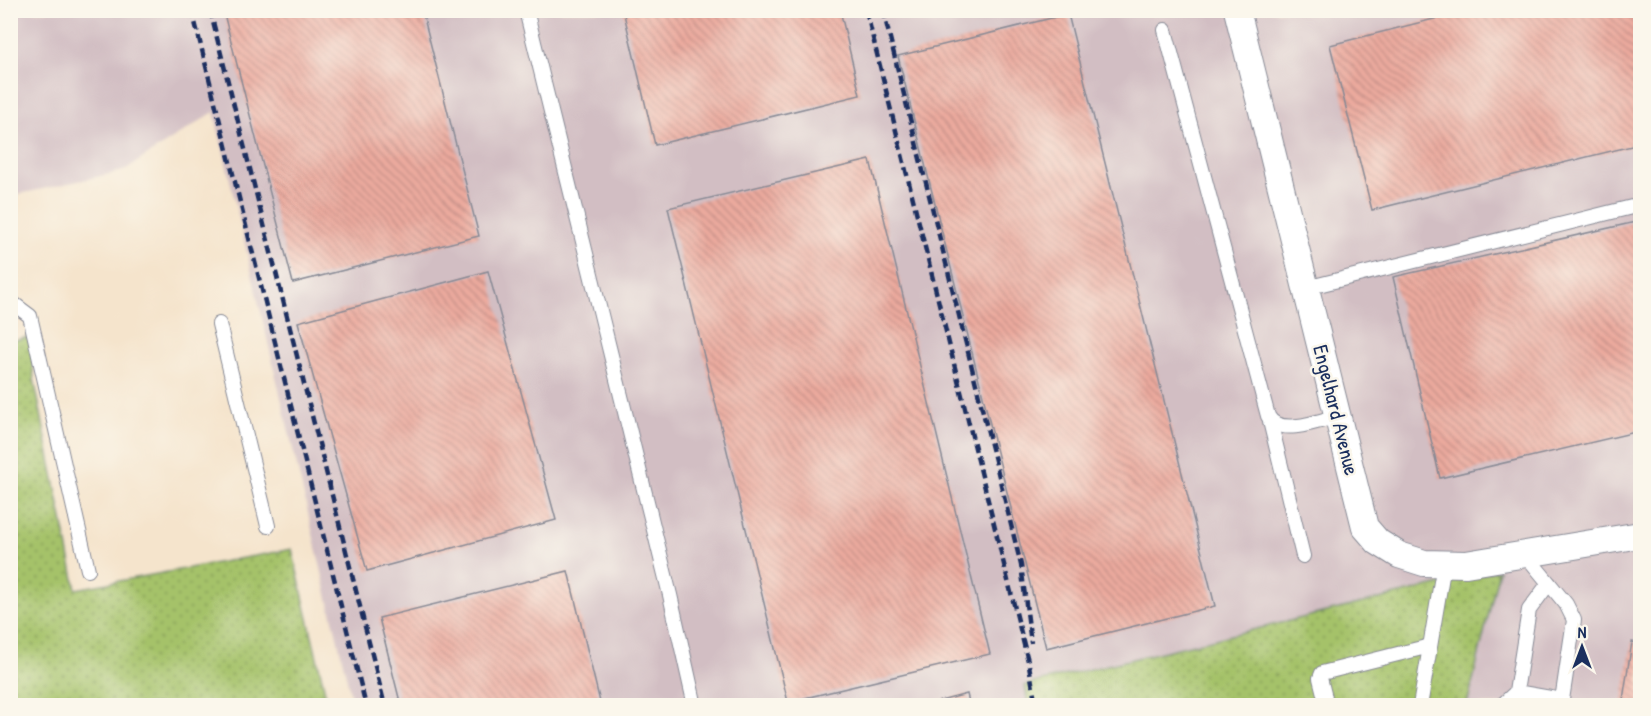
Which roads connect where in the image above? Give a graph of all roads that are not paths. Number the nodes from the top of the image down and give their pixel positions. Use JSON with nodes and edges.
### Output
{"nodes":[{"id":1,"x":526,"y":10,"type":"edge"},
{"id":2,"x":1237,"y":10,"type":"edge"},
{"id":3,"x":1165,"y":30,"type":"dead end"},
{"id":4,"x":1641,"y":205,"type":"edge"},
{"id":5,"x":1306,"y":288,"type":"junction"},
{"id":6,"x":10,"y":301,"type":"edge"},
{"id":7,"x":219,"y":324,"type":"dead end"},
{"id":8,"x":1337,"y":416,"type":"junction"},
{"id":9,"x":1270,"y":421,"type":"junction"},
{"id":10,"x":268,"y":526,"type":"dead end"},
{"id":11,"x":1641,"y":534,"type":"edge"},
{"id":12,"x":1525,"y":554,"type":"junction"},
{"id":13,"x":1303,"y":556,"type":"dead end"},
{"id":14,"x":1444,"y":564,"type":"junction"},
{"id":15,"x":88,"y":570,"type":"dead end"},
{"id":16,"x":1549,"y":583,"type":"junction"},
{"id":17,"x":1430,"y":646,"type":"junction"},
{"id":18,"x":1516,"y":692,"type":"junction"},
{"id":19,"x":695,"y":705,"type":"edge"},
{"id":20,"x":1327,"y":705,"type":"edge"},
{"id":21,"x":1420,"y":705,"type":"edge"},
{"id":22,"x":1501,"y":705,"type":"edge"}],
"edges":[{"from":1,"to":19,"type":"lane"},
{"from":2,"to":5,"type":"street","name":"Engelhard Avenue"},
{"from":3,"to":9,"type":"lane"},
{"from":4,"to":5,"type":"lane"},
{"from":5,"to":8,"type":"street","name":"Engelhard Avenue"},
{"from":6,"to":15,"type":"lane"},
{"from":7,"to":10,"type":"lane"},
{"from":8,"to":9,"type":"lane"},
{"from":8,"to":14,"type":"street","name":"Engelhard Avenue"},
{"from":9,"to":13,"type":"lane"},
{"from":11,"to":12,"type":"street","name":"Engelhard Avenue"},
{"from":12,"to":14,"type":"street","name":"Engelhard Avenue"},
{"from":12,"to":16,"type":"lane"},
{"from":14,"to":17,"type":"lane"},
{"from":16,"to":18,"type":"lane"},
{"from":16,"to":18,"type":"lane"},
{"from":17,"to":20,"type":"lane"},
{"from":17,"to":21,"type":"lane"},
{"from":18,"to":22,"type":"lane"}]}
